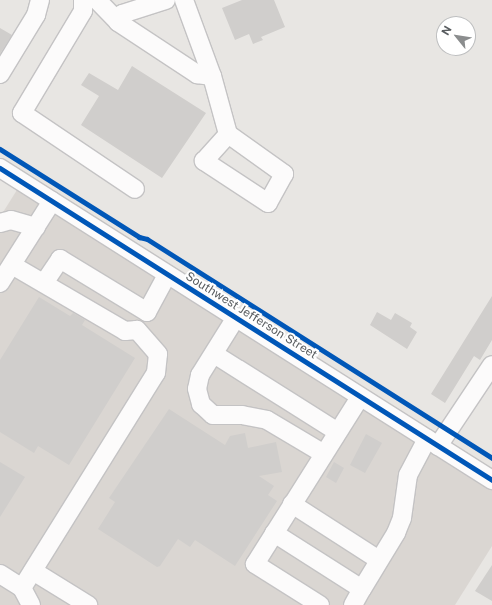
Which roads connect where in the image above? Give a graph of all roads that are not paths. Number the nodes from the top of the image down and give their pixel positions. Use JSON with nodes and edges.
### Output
{"nodes":[{"id":1,"x":40,"y":0,"type":"edge"},
{"id":2,"x":83,"y":0,"type":"edge"},
{"id":3,"x":97,"y":0,"type":"edge"},
{"id":4,"x":166,"y":0,"type":"edge"},
{"id":5,"x":184,"y":0,"type":"edge"},
{"id":6,"x":118,"y":22,"type":"junction"},
{"id":7,"x":0,"y":74,"type":"edge"},
{"id":8,"x":212,"y":76,"type":"junction"},
{"id":9,"x":228,"y":134,"type":"dead end"},
{"id":10,"x":0,"y":168,"type":"edge"},
{"id":11,"x":135,"y":189,"type":"dead end"},
{"id":12,"x":52,"y":201,"type":"junction"},
{"id":13,"x":0,"y":223,"type":"edge"},
{"id":14,"x":36,"y":227,"type":"junction"},
{"id":15,"x":12,"y":265,"type":"junction"},
{"id":16,"x":167,"y":275,"type":"junction"},
{"id":17,"x":0,"y":283,"type":"edge"},
{"id":18,"x":44,"y":283,"type":"junction"},
{"id":19,"x":147,"y":312,"type":"junction"},
{"id":20,"x":236,"y":318,"type":"junction"},
{"id":21,"x":137,"y":330,"type":"junction"},
{"id":22,"x":214,"y":354,"type":"junction"},
{"id":23,"x":492,"y":365,"type":"edge"},
{"id":24,"x":360,"y":397,"type":"junction"},
{"id":25,"x":338,"y":432,"type":"junction"},
{"id":26,"x":432,"y":442,"type":"junction"},
{"id":27,"x":324,"y":454,"type":"junction"},
{"id":28,"x":492,"y":480,"type":"edge"},
{"id":29,"x":292,"y":504,"type":"junction"},
{"id":30,"x":274,"y":533,"type":"junction"},
{"id":31,"x":379,"y":560,"type":"junction"},
{"id":32,"x":33,"y":571,"type":"junction"},
{"id":33,"x":0,"y":574,"type":"edge"},
{"id":34,"x":22,"y":588,"type":"junction"},
{"id":35,"x":362,"y":589,"type":"junction"},
{"id":36,"x":31,"y":605,"type":"edge"},
{"id":37,"x":88,"y":605,"type":"edge"},
{"id":38,"x":320,"y":605,"type":"edge"},
{"id":39,"x":353,"y":605,"type":"edge"}],
"edges":[{"from":1,"to":7,"type":"street"},
{"from":2,"to":11,"type":"street"},
{"from":3,"to":6,"type":"street"},
{"from":4,"to":6,"type":"street"},
{"from":5,"to":8,"type":"street"},
{"from":6,"to":8,"type":"street"},
{"from":8,"to":9,"type":"street"},
{"from":10,"to":12,"type":"street","name":"Southwest Jefferson Street"},
{"from":12,"to":14,"type":"street"},
{"from":12,"to":16,"type":"street","name":"Southwest Jefferson Street"},
{"from":13,"to":14,"type":"street"},
{"from":14,"to":15,"type":"street"},
{"from":15,"to":17,"type":"street"},
{"from":15,"to":18,"type":"street"},
{"from":16,"to":19,"type":"street"},
{"from":16,"to":20,"type":"street","name":"Southwest Jefferson Street"},
{"from":18,"to":19,"type":"street"},
{"from":18,"to":21,"type":"street"},
{"from":19,"to":21,"type":"street"},
{"from":20,"to":22,"type":"street"},
{"from":20,"to":24,"type":"street","name":"Southwest Jefferson Street"},
{"from":21,"to":32,"type":"street"},
{"from":22,"to":25,"type":"street"},
{"from":22,"to":27,"type":"street"},
{"from":23,"to":26,"type":"street"},
{"from":24,"to":25,"type":"street"},
{"from":24,"to":26,"type":"street","name":"Southwest Jefferson Street"},
{"from":25,"to":27,"type":"street"},
{"from":26,"to":28,"type":"street","name":"Southwest Jefferson Street"},
{"from":26,"to":31,"type":"street"},
{"from":27,"to":29,"type":"street"},
{"from":29,"to":30,"type":"street"},
{"from":29,"to":31,"type":"street"},
{"from":30,"to":35,"type":"street"},
{"from":30,"to":38,"type":"street"},
{"from":31,"to":35,"type":"street"},
{"from":32,"to":34,"type":"street"},
{"from":32,"to":37,"type":"street"},
{"from":33,"to":34,"type":"street"},
{"from":34,"to":36,"type":"street"},
{"from":35,"to":39,"type":"street"}]}
